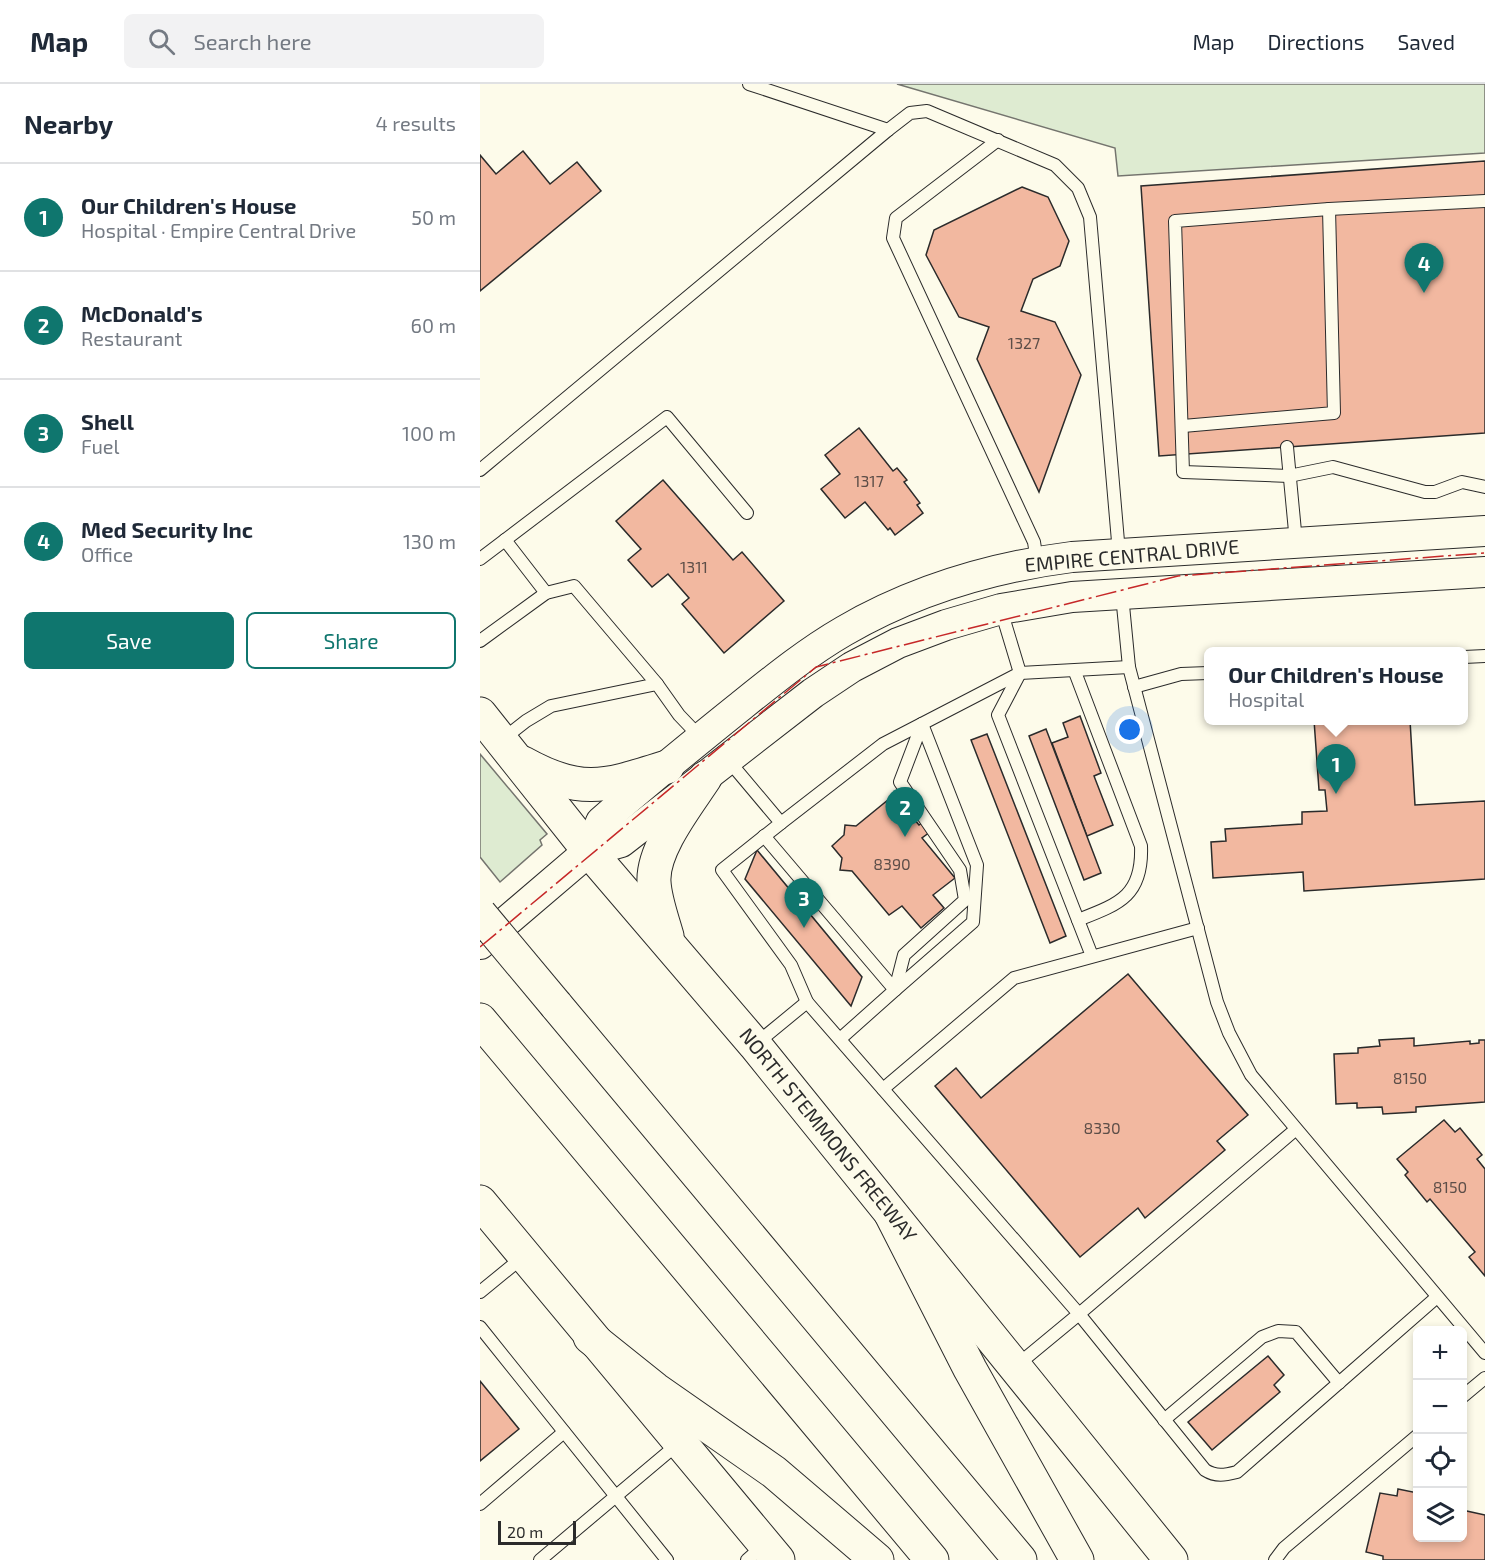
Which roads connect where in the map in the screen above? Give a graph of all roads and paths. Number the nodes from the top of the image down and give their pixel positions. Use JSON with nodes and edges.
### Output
{"nodes":[{"id":1,"x":749,"y":84,"type":"edge"},
{"id":2,"x":888,"y":130,"type":"junction"},
{"id":3,"x":998,"y":140,"type":"junction"},
{"id":4,"x":1485,"y":201,"type":"edge"},
{"id":5,"x":1329,"y":209,"type":"junction"},
{"id":6,"x":1183,"y":426,"type":"junction"},
{"id":7,"x":1287,"y":447,"type":"dead end"},
{"id":8,"x":480,"y":470,"type":"edge"},
{"id":9,"x":1289,"y":476,"type":"junction"},
{"id":10,"x":1485,"y":487,"type":"edge"},
{"id":11,"x":747,"y":513,"type":"dead end"},
{"id":12,"x":1485,"y":531,"type":"edge"},
{"id":13,"x":505,"y":540,"type":"junction"},
{"id":14,"x":1296,"y":542,"type":"junction"},
{"id":15,"x":1119,"y":553,"type":"junction"},
{"id":16,"x":480,"y":559,"type":"edge"},
{"id":17,"x":1037,"y":561,"type":"junction"},
{"id":18,"x":1485,"y":572,"type":"edge"},
{"id":19,"x":546,"y":593,"type":"junction"},
{"id":20,"x":1122,"y":594,"type":"junction"},
{"id":21,"x":1001,"y":609,"type":"junction"},
{"id":22,"x":480,"y":641,"type":"edge"},
{"id":23,"x":1485,"y":656,"type":"edge"},
{"id":24,"x":1468,"y":657,"type":"edge"},
{"id":25,"x":1129,"y":667,"type":"junction"},
{"id":26,"x":1075,"y":672,"type":"junction"},
{"id":27,"x":1204,"y":673,"type":"edge"},
{"id":28,"x":1020,"y":674,"type":"junction"},
{"id":29,"x":657,"y":684,"type":"junction"},
{"id":30,"x":1134,"y":687,"type":"junction"},
{"id":31,"x":480,"y":714,"type":"edge"},
{"id":32,"x":922,"y":724,"type":"junction"},
{"id":33,"x":701,"y":738,"type":"junction"},
{"id":34,"x":515,"y":740,"type":"junction"},
{"id":35,"x":667,"y":767,"type":"junction"},
{"id":36,"x":717,"y":769,"type":"junction"},
{"id":37,"x":781,"y":823,"type":"junction"},
{"id":38,"x":764,"y":836,"type":"junction"},
{"id":39,"x":589,"y":851,"type":"junction"},
{"id":40,"x":480,"y":914,"type":"edge"},
{"id":41,"x":1078,"y":920,"type":"junction"},
{"id":42,"x":1198,"y":928,"type":"junction"},
{"id":43,"x":669,"y":941,"type":"junction"},
{"id":44,"x":480,"y":944,"type":"edge"},
{"id":45,"x":1092,"y":956,"type":"junction"},
{"id":46,"x":895,"y":990,"type":"junction"},
{"id":47,"x":807,"y":1002,"type":"junction"},
{"id":48,"x":480,"y":1020,"type":"edge"},
{"id":49,"x":840,"y":1039,"type":"junction"},
{"id":50,"x":755,"y":1045,"type":"junction"},
{"id":51,"x":883,"y":1089,"type":"junction"},
{"id":52,"x":1295,"y":1130,"type":"junction"},
{"id":53,"x":480,"y":1202,"type":"edge"},
{"id":54,"x":891,"y":1214,"type":"junction"},
{"id":55,"x":524,"y":1257,"type":"junction"},
{"id":56,"x":480,"y":1293,"type":"edge"},
{"id":57,"x":1437,"y":1297,"type":"junction"},
{"id":58,"x":1079,"y":1314,"type":"junction"},
{"id":59,"x":480,"y":1327,"type":"edge"},
{"id":60,"x":590,"y":1337,"type":"junction"},
{"id":61,"x":1485,"y":1353,"type":"edge"},
{"id":62,"x":1015,"y":1367,"type":"junction"},
{"id":63,"x":1485,"y":1378,"type":"edge"},
{"id":64,"x":1339,"y":1383,"type":"junction"},
{"id":65,"x":1467,"y":1393,"type":"edge"},
{"id":66,"x":1164,"y":1420,"type":"junction"},
{"id":67,"x":564,"y":1432,"type":"junction"},
{"id":68,"x":1413,"y":1439,"type":"edge"},
{"id":69,"x":679,"y":1443,"type":"junction"},
{"id":70,"x":616,"y":1497,"type":"junction"},
{"id":71,"x":480,"y":1504,"type":"edge"},
{"id":72,"x":763,"y":1555,"type":"edge"},
{"id":73,"x":540,"y":1560,"type":"edge"},
{"id":74,"x":667,"y":1560,"type":"edge"},
{"id":75,"x":877,"y":1560,"type":"edge"},
{"id":76,"x":932,"y":1560,"type":"edge"},
{"id":77,"x":1020,"y":1560,"type":"edge"},
{"id":78,"x":1077,"y":1560,"type":"edge"},
{"id":79,"x":1171,"y":1560,"type":"edge"},
{"id":80,"x":1275,"y":1560,"type":"edge"}],
"edges":[{"from":1,"to":2,"type":"lane"},
{"from":2,"to":3,"type":"lane"},
{"from":2,"to":8,"type":"lane"},
{"from":3,"to":15,"type":"lane"},
{"from":3,"to":17,"type":"lane"},
{"from":4,"to":5,"type":"lane"},
{"from":5,"to":6,"type":"lane"},
{"from":5,"to":6,"type":"lane"},
{"from":6,"to":9,"type":"lane"},
{"from":7,"to":9,"type":"lane"},
{"from":9,"to":10,"type":"lane"},
{"from":9,"to":14,"type":"lane"},
{"from":11,"to":13,"type":"lane"},
{"from":12,"to":14,"type":"street","name":"EMPIRE CENTRAL DRIVE"},
{"from":13,"to":16,"type":"lane"},
{"from":13,"to":19,"type":"lane"},
{"from":14,"to":15,"type":"street","name":"EMPIRE CENTRAL DRIVE"},
{"from":15,"to":17,"type":"street","name":"EMPIRE CENTRAL DRIVE"},
{"from":15,"to":20,"type":"street"},
{"from":17,"to":33,"type":"street","name":"EMPIRE CENTRAL DRIVE"},
{"from":18,"to":20,"type":"street","name":"EMPIRE CENTRAL DRIVE"},
{"from":19,"to":22,"type":"lane"},
{"from":19,"to":29,"type":"lane"},
{"from":20,"to":21,"type":"street","name":"EMPIRE CENTRAL DRIVE"},
{"from":20,"to":25,"type":"lane"},
{"from":21,"to":28,"type":"lane"},
{"from":21,"to":36,"type":"street","name":"EMPIRE CENTRAL DRIVE"},
{"from":23,"to":24,"type":"lane"},
{"from":25,"to":26,"type":"lane"},
{"from":25,"to":30,"type":"lane"},
{"from":26,"to":28,"type":"lane"},
{"from":26,"to":41,"type":"lane"},
{"from":27,"to":30,"type":"lane"},
{"from":28,"to":32,"type":"lane"},
{"from":28,"to":41,"type":"lane"},
{"from":29,"to":33,"type":"lane"},
{"from":29,"to":34,"type":"lane"},
{"from":30,"to":42,"type":"lane"},
{"from":31,"to":34,"type":"main road","name":"NORTH STEMMONS FREEWAY"},
{"from":32,"to":37,"type":"lane"},
{"from":32,"to":46,"type":"lane"},
{"from":32,"to":46,"type":"lane"},
{"from":33,"to":35,"type":"street","name":"EMPIRE CENTRAL DRIVE"},
{"from":34,"to":35,"type":"main road"},
{"from":34,"to":39,"type":"main road","name":"NORTH STEMMONS FREEWAY"},
{"from":35,"to":39,"type":"street","name":"EMPIRE CENTRAL DRIVE"},
{"from":36,"to":37,"type":"lane"},
{"from":36,"to":39,"type":"street","name":"EMPIRE CENTRAL DRIVE"},
{"from":36,"to":43,"type":"main road"},
{"from":37,"to":38,"type":"lane"},
{"from":38,"to":46,"type":"lane"},
{"from":38,"to":47,"type":"lane"},
{"from":39,"to":43,"type":"main road","name":"NORTH STEMMONS FREEWAY"},
{"from":39,"to":44,"type":"street","name":"EMPIRE CENTRAL DRIVE"},
{"from":40,"to":77,"type":"main road","bridge":true},
{"from":41,"to":45,"type":"lane"},
{"from":42,"to":45,"type":"lane"},
{"from":42,"to":52,"type":"lane"},
{"from":43,"to":50,"type":"main road","name":"NORTH STEMMONS FREEWAY"},
{"from":45,"to":51,"type":"lane"},
{"from":46,"to":49,"type":"lane"},
{"from":47,"to":49,"type":"lane"},
{"from":47,"to":50,"type":"lane"},
{"from":48,"to":76,"type":"main road"},
{"from":49,"to":51,"type":"lane"},
{"from":50,"to":54,"type":"main road","name":"NORTH STEMMONS FREEWAY"},
{"from":51,"to":58,"type":"lane"},
{"from":52,"to":57,"type":"lane"},
{"from":52,"to":58,"type":"lane"},
{"from":53,"to":55,"type":"main road"},
{"from":54,"to":62,"type":"main road","name":"NORTH STEMMONS FREEWAY"},
{"from":54,"to":78,"type":"main road"},
{"from":55,"to":56,"type":"lane"},
{"from":55,"to":60,"type":"main road"},
{"from":57,"to":61,"type":"lane"},
{"from":57,"to":64,"type":"lane"},
{"from":58,"to":62,"type":"lane"},
{"from":58,"to":66,"type":"lane"},
{"from":59,"to":67,"type":"lane"},
{"from":60,"to":69,"type":"main road"},
{"from":60,"to":75,"type":"main road"},
{"from":62,"to":79,"type":"main road","name":"NORTH STEMMONS FREEWAY"},
{"from":63,"to":65,"type":"lane"},
{"from":64,"to":66,"type":"lane"},
{"from":64,"to":66,"type":"lane"},
{"from":67,"to":70,"type":"lane"},
{"from":67,"to":71,"type":"lane"},
{"from":68,"to":80,"type":"lane"},
{"from":69,"to":70,"type":"lane"},
{"from":69,"to":72,"type":"main road"},
{"from":70,"to":73,"type":"lane"},
{"from":70,"to":74,"type":"lane"}]}
